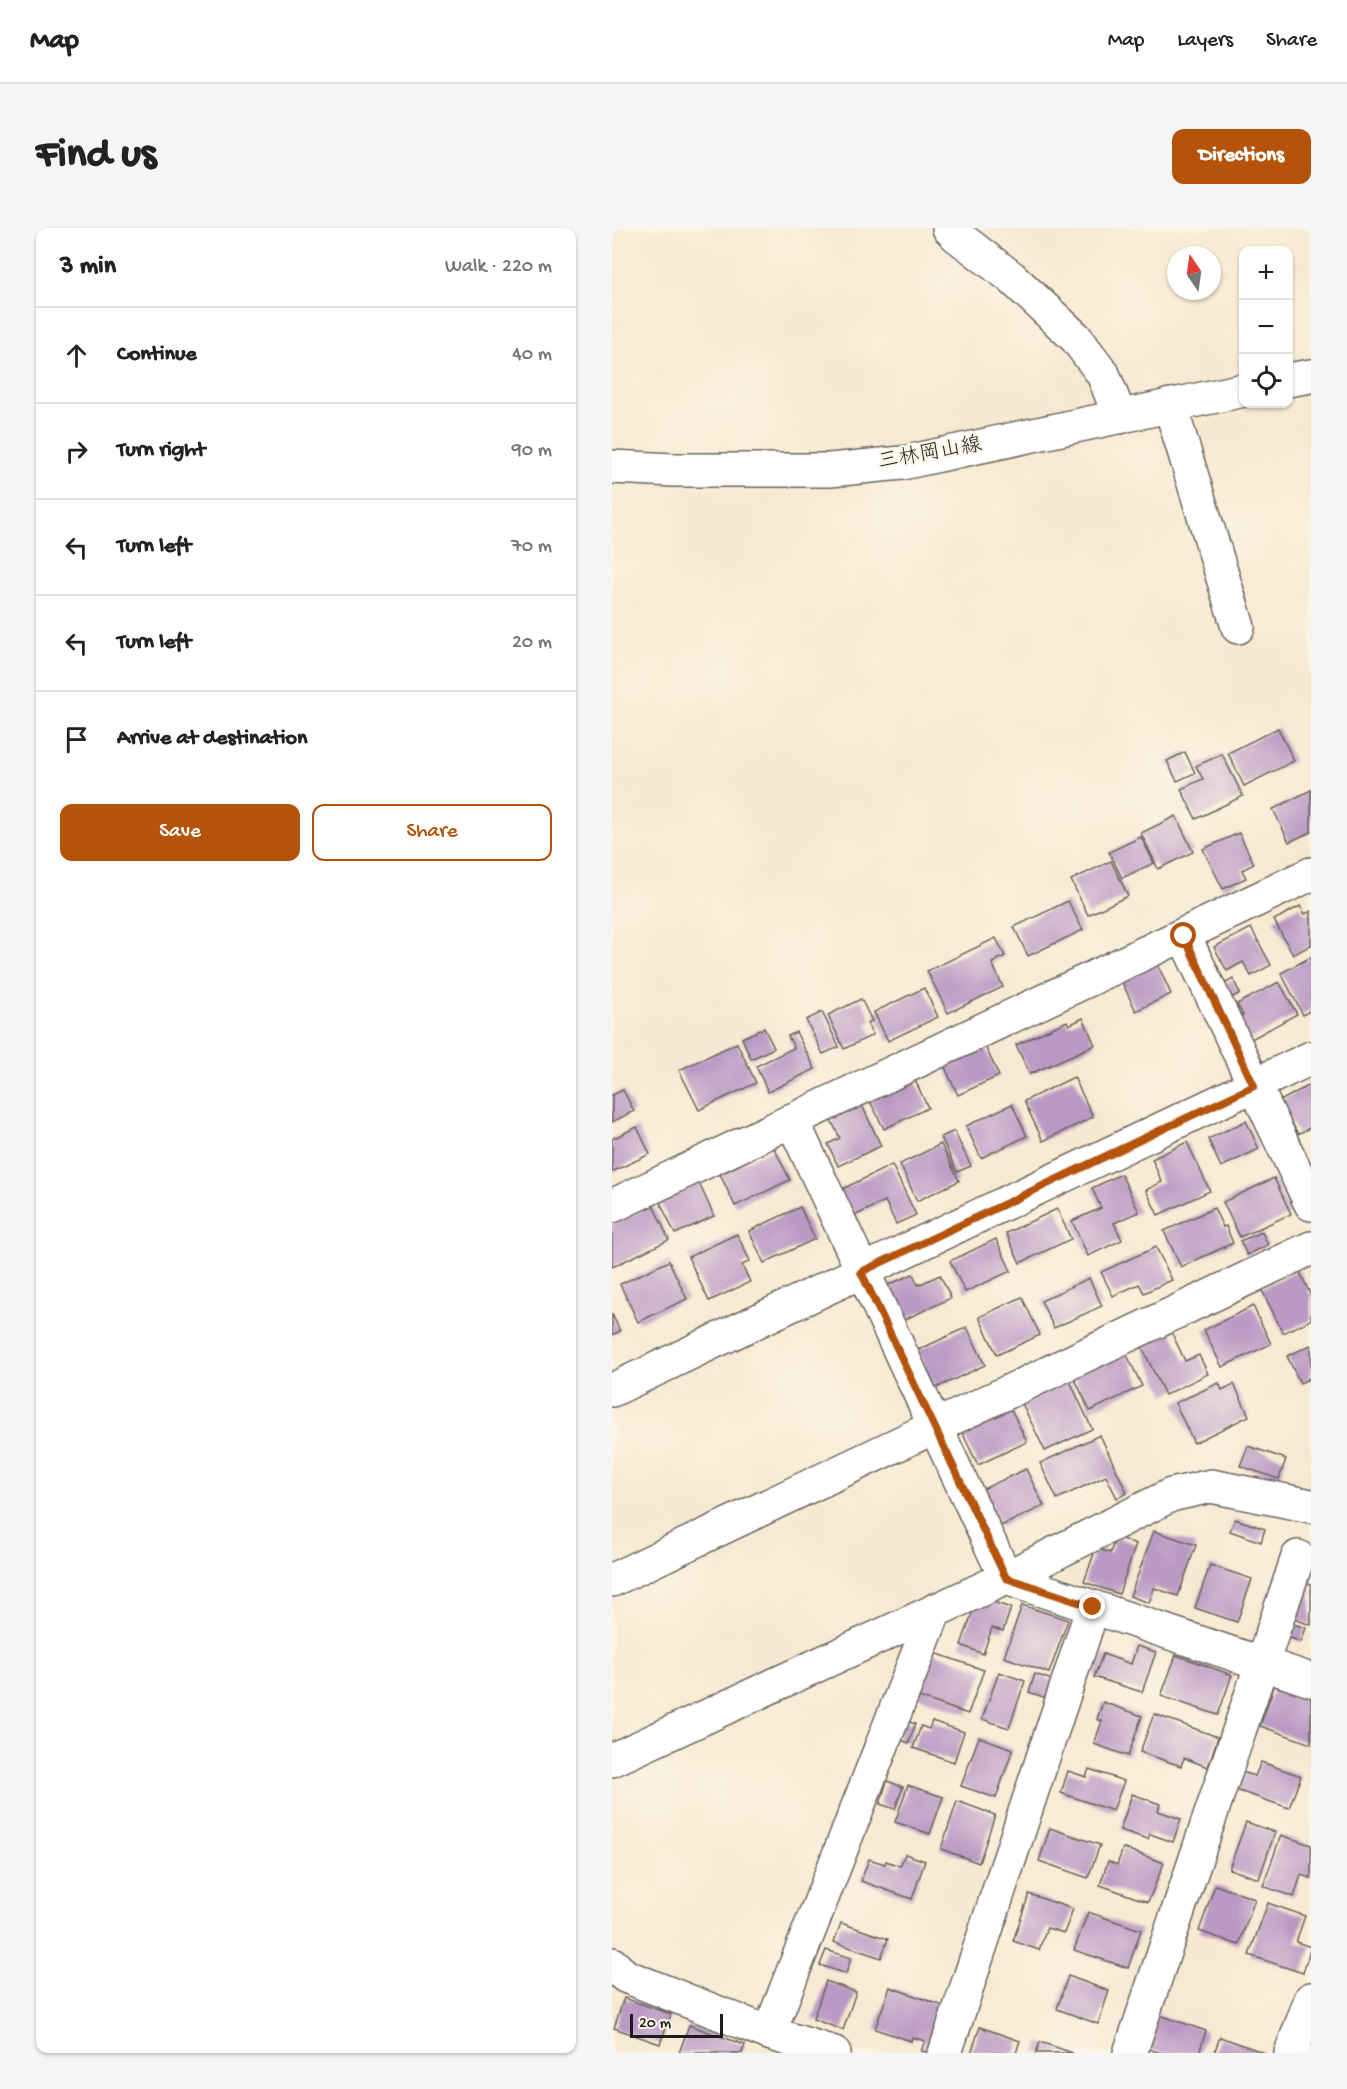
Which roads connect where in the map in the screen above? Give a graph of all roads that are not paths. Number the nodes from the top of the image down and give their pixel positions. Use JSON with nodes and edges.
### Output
{"nodes":[{"id":1,"x":949,"y":228,"type":"edge"},
{"id":2,"x":1311,"y":376,"type":"edge"},
{"id":3,"x":1293,"y":379,"type":"edge"},
{"id":4,"x":1239,"y":391,"type":"edge"},
{"id":5,"x":1170,"y":405,"type":"junction"},
{"id":6,"x":1120,"y":417,"type":"junction"},
{"id":7,"x":612,"y":466,"type":"edge"},
{"id":8,"x":1238,"y":627,"type":"dead end"},
{"id":9,"x":1311,"y":874,"type":"edge"},
{"id":10,"x":1184,"y":936,"type":"junction"},
{"id":11,"x":1311,"y":1058,"type":"edge"},
{"id":12,"x":1254,"y":1086,"type":"junction"},
{"id":13,"x":792,"y":1120,"type":"junction"},
{"id":14,"x":1311,"y":1204,"type":"edge"},
{"id":15,"x":612,"y":1206,"type":"edge"},
{"id":16,"x":1311,"y":1248,"type":"edge"},
{"id":17,"x":861,"y":1272,"type":"junction"},
{"id":18,"x":612,"y":1390,"type":"edge"},
{"id":19,"x":935,"y":1428,"type":"junction"},
{"id":20,"x":1311,"y":1506,"type":"edge"},
{"id":21,"x":1298,"y":1557,"type":"dead end"},
{"id":22,"x":1006,"y":1578,"type":"junction"},
{"id":23,"x":612,"y":1580,"type":"edge"},
{"id":24,"x":1093,"y":1607,"type":"junction"},
{"id":25,"x":935,"y":1610,"type":"junction"},
{"id":26,"x":1261,"y":1665,"type":"junction"},
{"id":27,"x":1311,"y":1680,"type":"edge"},
{"id":28,"x":612,"y":1760,"type":"edge"},
{"id":29,"x":612,"y":1964,"type":"edge"},
{"id":30,"x":1311,"y":1999,"type":"edge"},
{"id":31,"x":769,"y":2033,"type":"junction"},
{"id":32,"x":834,"y":2053,"type":"edge"},
{"id":33,"x":945,"y":2053,"type":"edge"},
{"id":34,"x":1131,"y":2053,"type":"edge"},
{"id":35,"x":1291,"y":2053,"type":"edge"}],
"edges":[{"from":1,"to":6,"type":"street"},
{"from":2,"to":3,"type":"street"},
{"from":4,"to":5,"type":"street","name":"三林岡山線"},
{"from":5,"to":6,"type":"street","name":"三林岡山線"},
{"from":5,"to":8,"type":"street"},
{"from":6,"to":7,"type":"street","name":"三林岡山線"},
{"from":9,"to":10,"type":"street"},
{"from":10,"to":12,"type":"street"},
{"from":10,"to":13,"type":"street"},
{"from":11,"to":12,"type":"street"},
{"from":12,"to":14,"type":"street"},
{"from":12,"to":17,"type":"street"},
{"from":13,"to":15,"type":"street"},
{"from":13,"to":17,"type":"street"},
{"from":16,"to":19,"type":"street"},
{"from":17,"to":18,"type":"street"},
{"from":17,"to":19,"type":"street"},
{"from":19,"to":22,"type":"street"},
{"from":19,"to":23,"type":"street"},
{"from":20,"to":22,"type":"street"},
{"from":21,"to":26,"type":"street"},
{"from":22,"to":24,"type":"street"},
{"from":22,"to":25,"type":"street"},
{"from":24,"to":26,"type":"street"},
{"from":24,"to":33,"type":"street"},
{"from":25,"to":28,"type":"street"},
{"from":25,"to":31,"type":"street"},
{"from":26,"to":27,"type":"street"},
{"from":26,"to":34,"type":"street"},
{"from":29,"to":31,"type":"street"},
{"from":30,"to":35,"type":"street"},
{"from":31,"to":32,"type":"street"}]}
